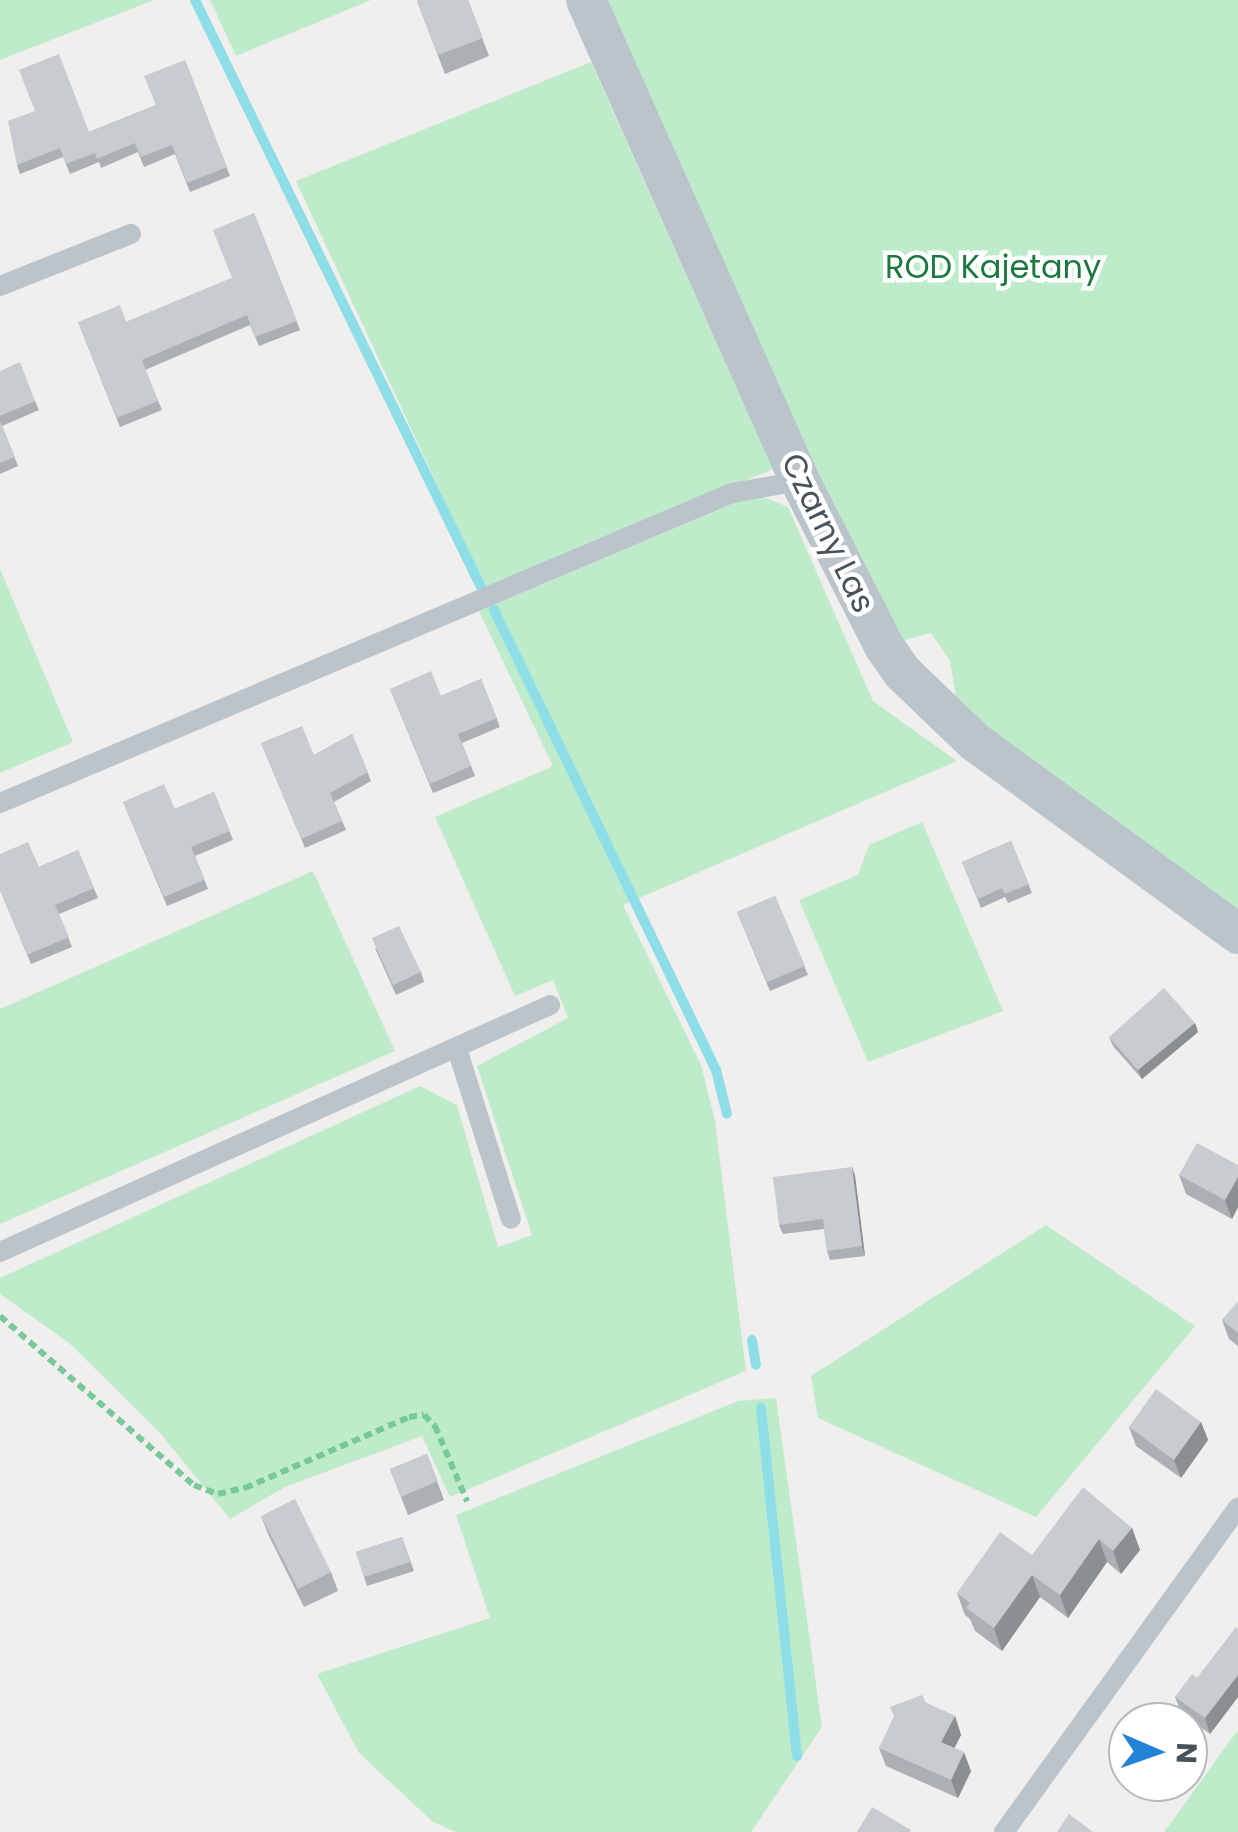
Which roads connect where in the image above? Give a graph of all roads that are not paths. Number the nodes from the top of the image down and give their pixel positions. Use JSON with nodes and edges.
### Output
{"nodes":[{"id":1,"x":586,"y":0,"type":"edge"},
{"id":2,"x":131,"y":234,"type":"dead end"},
{"id":3,"x":0,"y":286,"type":"edge"},
{"id":4,"x":800,"y":482,"type":"junction"},
{"id":5,"x":0,"y":803,"type":"edge"},
{"id":6,"x":1238,"y":934,"type":"edge"},
{"id":7,"x":550,"y":1005,"type":"dead end"},
{"id":8,"x":457,"y":1049,"type":"junction"},
{"id":9,"x":511,"y":1219,"type":"dead end"},
{"id":10,"x":0,"y":1252,"type":"edge"},
{"id":11,"x":1238,"y":1508,"type":"edge"},
{"id":12,"x":1004,"y":1832,"type":"edge"}],
"edges":[{"from":1,"to":4,"type":"street","name":"Czarny Las"},
{"from":2,"to":3,"type":"lane"},
{"from":4,"to":5,"type":"lane"},
{"from":4,"to":6,"type":"street","name":"Czarny Las"},
{"from":7,"to":8,"type":"lane"},
{"from":8,"to":9,"type":"lane"},
{"from":8,"to":10,"type":"lane"},
{"from":11,"to":12,"type":"lane"}]}
